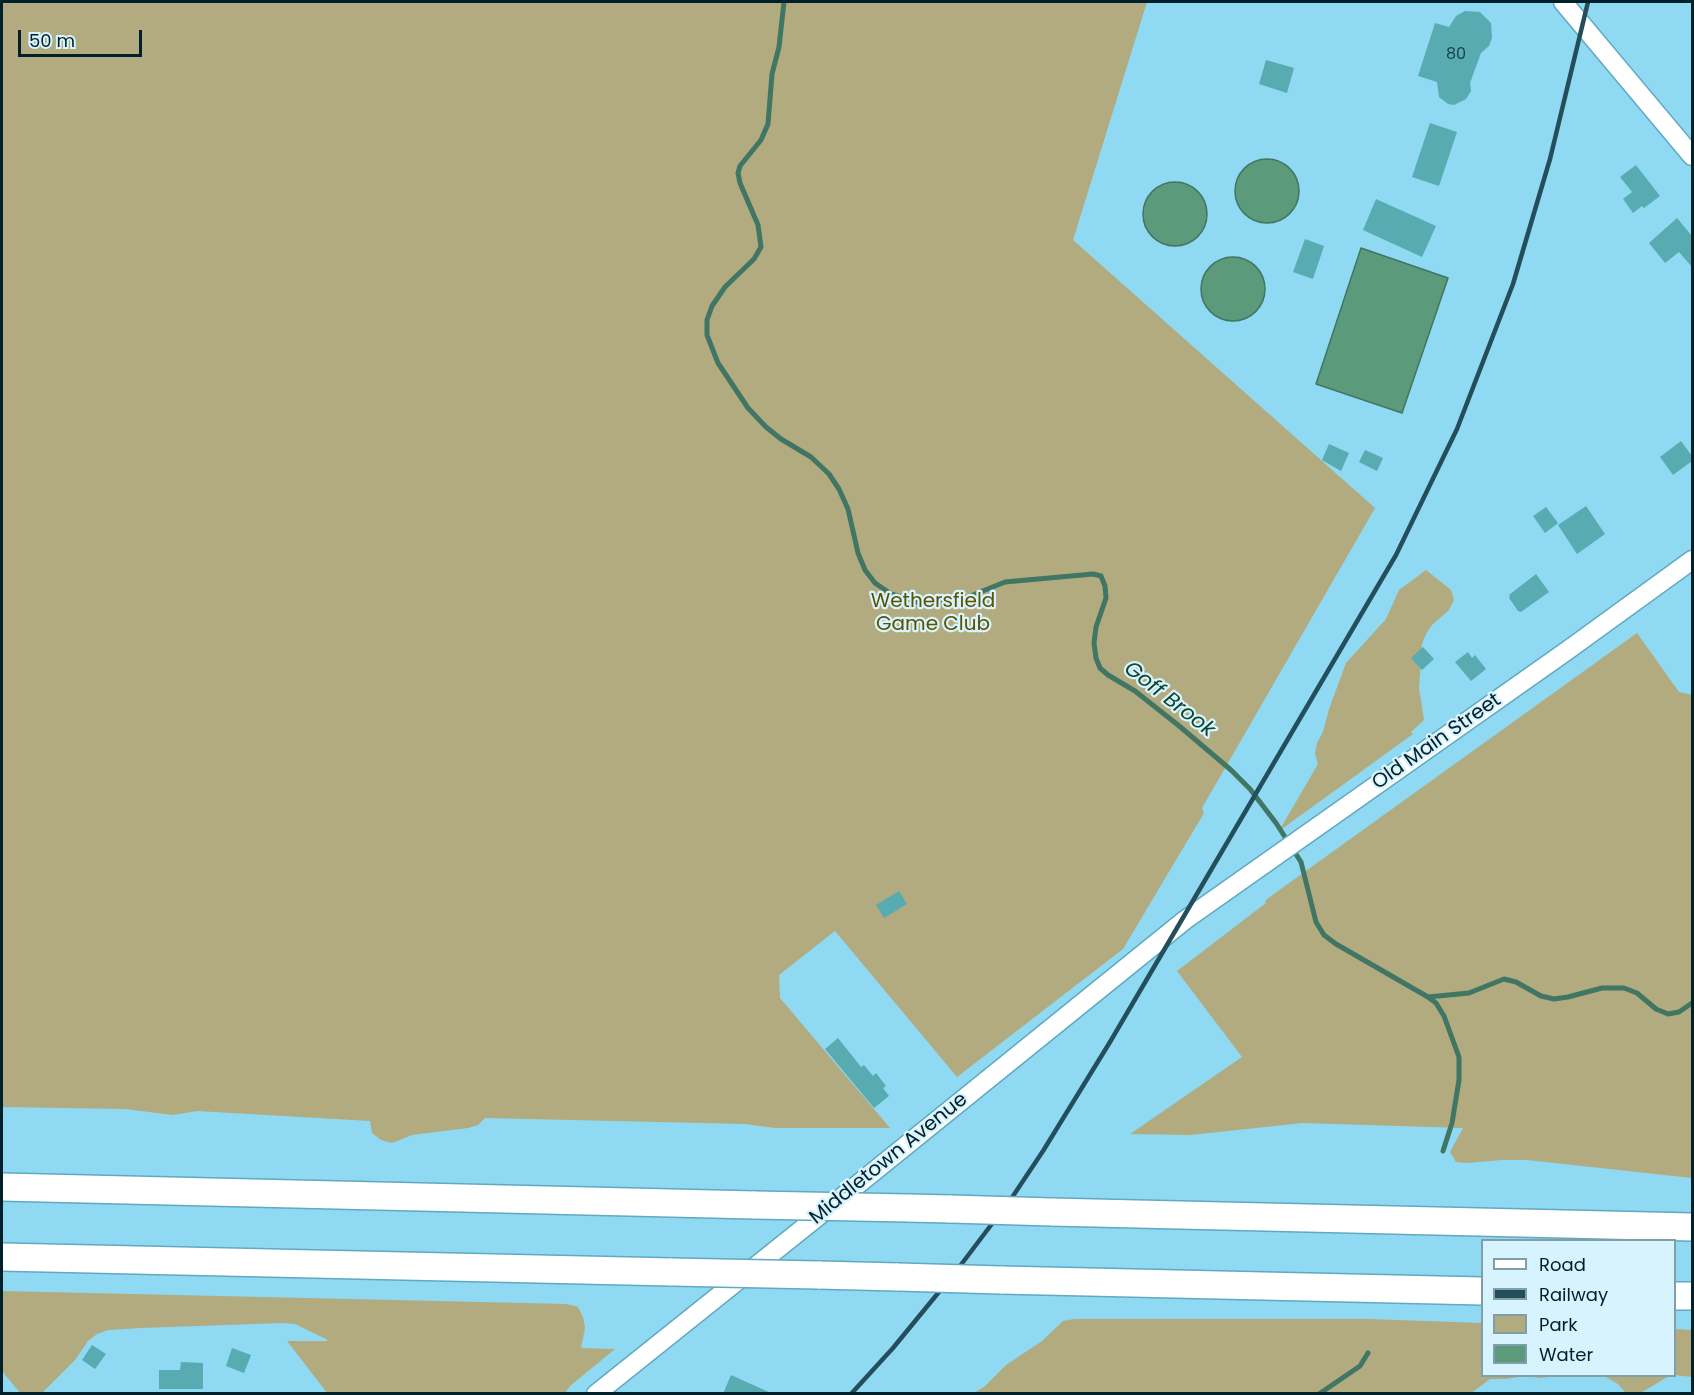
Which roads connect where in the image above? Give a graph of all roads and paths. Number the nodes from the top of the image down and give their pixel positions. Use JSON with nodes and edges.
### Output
{"nodes":[{"id":1,"x":1563,"y":2,"type":"edge"},
{"id":2,"x":1689,"y":144,"type":"edge"},
{"id":3,"x":1692,"y":560,"type":"edge"},
{"id":4,"x":1181,"y":923,"type":"joint"},
{"id":5,"x":2,"y":1187,"type":"edge"},
{"id":6,"x":1692,"y":1227,"type":"edge"},
{"id":7,"x":2,"y":1257,"type":"edge"},
{"id":8,"x":1481,"y":1291,"type":"edge"},
{"id":9,"x":1676,"y":1296,"type":"edge"},
{"id":10,"x":1692,"y":1296,"type":"edge"},
{"id":11,"x":596,"y":1394,"type":"edge"}],
"edges":[{"from":1,"to":2,"type":"street"},
{"from":3,"to":4,"type":"street","name":"Old Main Street"},
{"from":4,"to":11,"type":"street","name":"Middletown Avenue"},
{"from":5,"to":6,"type":"highway","bridge":true},
{"from":7,"to":8,"type":"highway","bridge":true},
{"from":9,"to":10,"type":"highway"}]}
